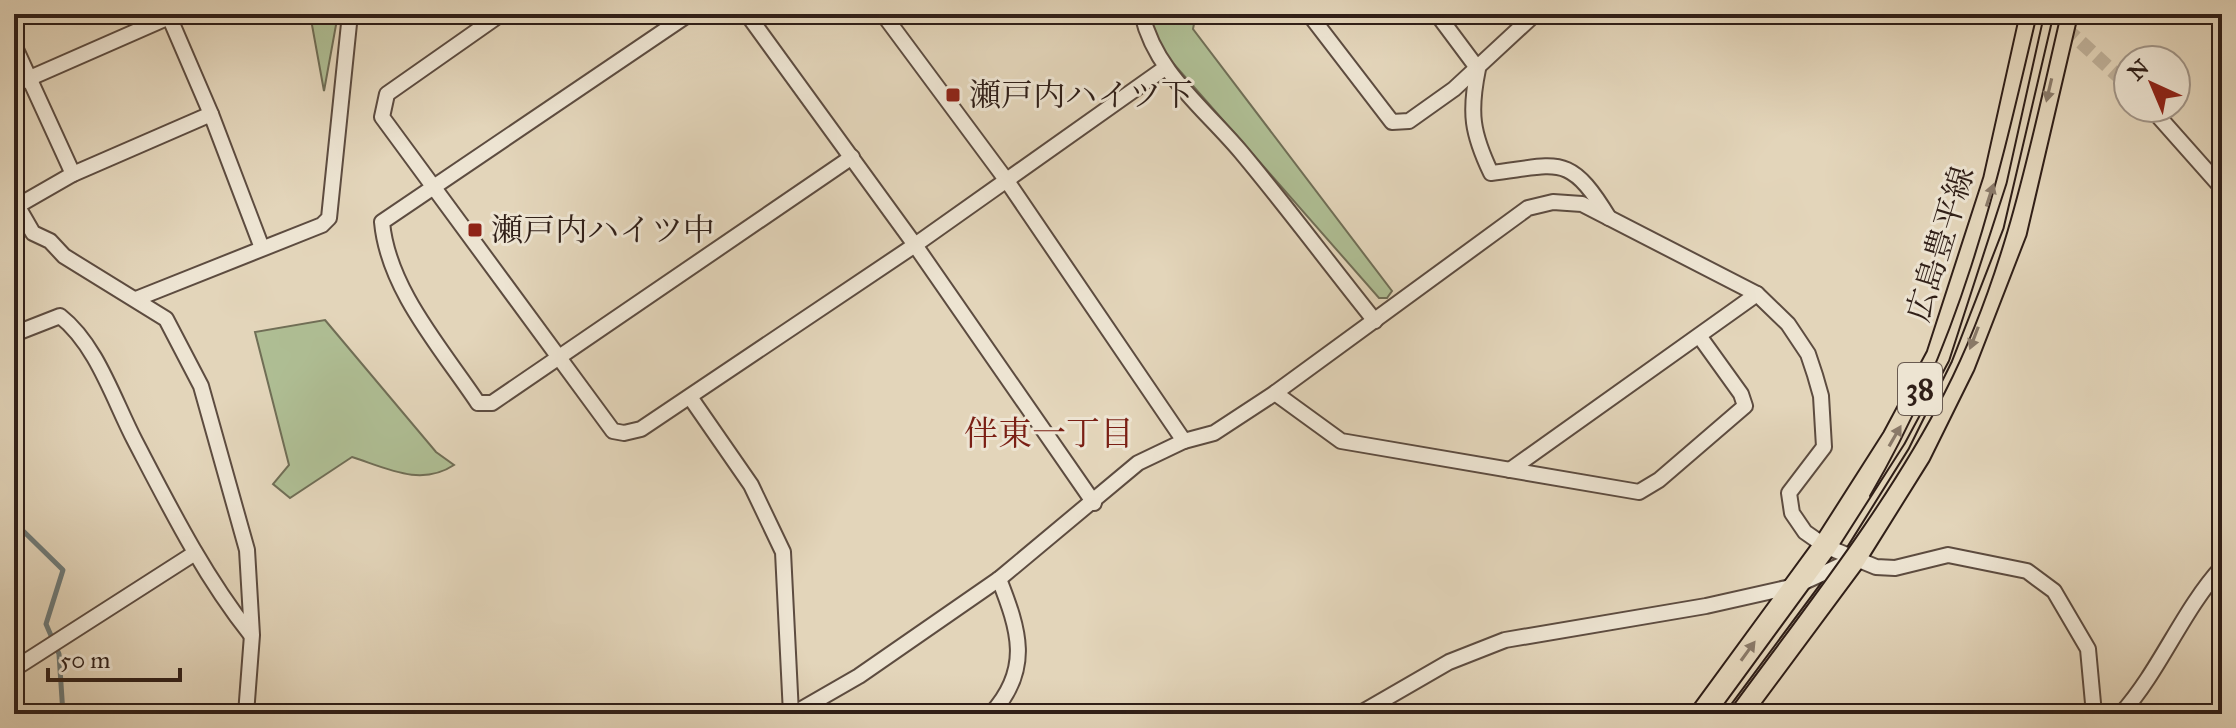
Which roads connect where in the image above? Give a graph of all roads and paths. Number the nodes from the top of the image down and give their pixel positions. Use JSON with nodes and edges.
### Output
{"nodes":[{"id":1,"x":350,"y":14,"type":"edge"},
{"id":2,"x":501,"y":14,"type":"edge"},
{"id":3,"x":689,"y":14,"type":"edge"},
{"id":4,"x":747,"y":14,"type":"edge"},
{"id":5,"x":883,"y":14,"type":"edge"},
{"id":6,"x":1142,"y":14,"type":"edge"},
{"id":7,"x":1309,"y":14,"type":"edge"},
{"id":8,"x":1437,"y":14,"type":"edge"},
{"id":9,"x":1535,"y":14,"type":"edge"},
{"id":10,"x":2032,"y":14,"type":"edge"},
{"id":11,"x":2066,"y":14,"type":"edge"},
{"id":12,"x":168,"y":16,"type":"edge"},
{"id":13,"x":14,"y":45,"type":"edge"},
{"id":14,"x":1165,"y":68,"type":"junction"},
{"id":15,"x":1478,"y":69,"type":"junction"},
{"id":16,"x":30,"y":78,"type":"junction"},
{"id":17,"x":14,"y":85,"type":"edge"},
{"id":18,"x":211,"y":114,"type":"junction"},
{"id":19,"x":2165,"y":124,"type":"edge"},
{"id":20,"x":852,"y":157,"type":"junction"},
{"id":21,"x":73,"y":174,"type":"junction"},
{"id":22,"x":1007,"y":181,"type":"junction"},
{"id":23,"x":433,"y":187,"type":"junction"},
{"id":24,"x":2222,"y":188,"type":"edge"},
{"id":25,"x":17,"y":203,"type":"edge"},
{"id":26,"x":1612,"y":221,"type":"junction"},
{"id":27,"x":915,"y":245,"type":"junction"},
{"id":28,"x":262,"y":248,"type":"junction"},
{"id":29,"x":1757,"y":294,"type":"junction"},
{"id":30,"x":136,"y":299,"type":"junction"},
{"id":31,"x":1375,"y":321,"type":"junction"},
{"id":32,"x":14,"y":334,"type":"edge"},
{"id":33,"x":1700,"y":337,"type":"junction"},
{"id":34,"x":559,"y":358,"type":"junction"},
{"id":35,"x":1275,"y":393,"type":"junction"},
{"id":36,"x":690,"y":397,"type":"junction"},
{"id":37,"x":1184,"y":441,"type":"junction"},
{"id":38,"x":1510,"y":470,"type":"junction"},
{"id":39,"x":1094,"y":503,"type":"junction"},
{"id":40,"x":1825,"y":546,"type":"junction"},
{"id":41,"x":195,"y":553,"type":"junction"},
{"id":42,"x":1854,"y":559,"type":"junction"},
{"id":43,"x":2222,"y":567,"type":"edge"},
{"id":44,"x":999,"y":579,"type":"junction"},
{"id":45,"x":1795,"y":586,"type":"junction"},
{"id":46,"x":252,"y":635,"type":"junction"},
{"id":47,"x":14,"y":669,"type":"edge"},
{"id":48,"x":246,"y":714,"type":"edge"},
{"id":49,"x":792,"y":714,"type":"edge"},
{"id":50,"x":991,"y":714,"type":"edge"},
{"id":51,"x":1359,"y":714,"type":"edge"},
{"id":52,"x":1702,"y":714,"type":"edge"},
{"id":53,"x":1739,"y":714,"type":"edge"},
{"id":54,"x":2094,"y":714,"type":"edge"},
{"id":55,"x":2121,"y":714,"type":"edge"}],
"edges":[{"from":1,"to":28,"type":"street"},
{"from":2,"to":23,"type":"street"},
{"from":3,"to":23,"type":"street"},
{"from":4,"to":20,"type":"street"},
{"from":5,"to":22,"type":"street"},
{"from":6,"to":14,"type":"street"},
{"from":7,"to":15,"type":"street"},
{"from":8,"to":15,"type":"street"},
{"from":9,"to":15,"type":"street"},
{"from":40,"to":10,"type":"main road","name":"広島豊平線","number":"38","one_way":true},
{"from":11,"to":42,"type":"main road","name":"広島豊平線","number":"38","one_way":true},
{"from":12,"to":16,"type":"street"},
{"from":12,"to":18,"type":"street"},
{"from":13,"to":16,"type":"street"},
{"from":14,"to":22,"type":"street"},
{"from":14,"to":31,"type":"street"},
{"from":15,"to":26,"type":"street"},
{"from":16,"to":17,"type":"street"},
{"from":16,"to":21,"type":"street"},
{"from":18,"to":21,"type":"street"},
{"from":18,"to":28,"type":"street"},
{"from":19,"to":24,"type":"street"},
{"from":20,"to":27,"type":"street"},
{"from":20,"to":34,"type":"street"},
{"from":21,"to":25,"type":"street"},
{"from":22,"to":27,"type":"street"},
{"from":22,"to":37,"type":"street"},
{"from":23,"to":34,"type":"street"},
{"from":23,"to":34,"type":"street"},
{"from":25,"to":30,"type":"street"},
{"from":26,"to":29,"type":"street"},
{"from":26,"to":31,"type":"street"},
{"from":27,"to":36,"type":"street"},
{"from":27,"to":39,"type":"street"},
{"from":28,"to":30,"type":"street"},
{"from":29,"to":33,"type":"street"},
{"from":29,"to":40,"type":"street"},
{"from":30,"to":46,"type":"street"},
{"from":31,"to":35,"type":"street"},
{"from":32,"to":41,"type":"street"},
{"from":33,"to":38,"type":"street"},
{"from":33,"to":38,"type":"street"},
{"from":34,"to":36,"type":"street"},
{"from":35,"to":37,"type":"street"},
{"from":35,"to":38,"type":"street"},
{"from":36,"to":49,"type":"street"},
{"from":37,"to":39,"type":"street"},
{"from":39,"to":44,"type":"street"},
{"from":40,"to":42,"type":"street"},
{"from":40,"to":45,"type":"main road","name":"広島豊平線","number":"38"},
{"from":41,"to":46,"type":"street"},
{"from":41,"to":47,"type":"street"},
{"from":42,"to":45,"type":"street"},
{"from":42,"to":53,"type":"main road","name":"広島豊平線","number":"38"},
{"from":42,"to":54,"type":"street"},
{"from":43,"to":55,"type":"street"},
{"from":44,"to":49,"type":"street"},
{"from":44,"to":50,"type":"street"},
{"from":45,"to":51,"type":"street"},
{"from":52,"to":45,"type":"main road","name":"広島豊平線","number":"38","one_way":true},
{"from":46,"to":48,"type":"street"}]}
